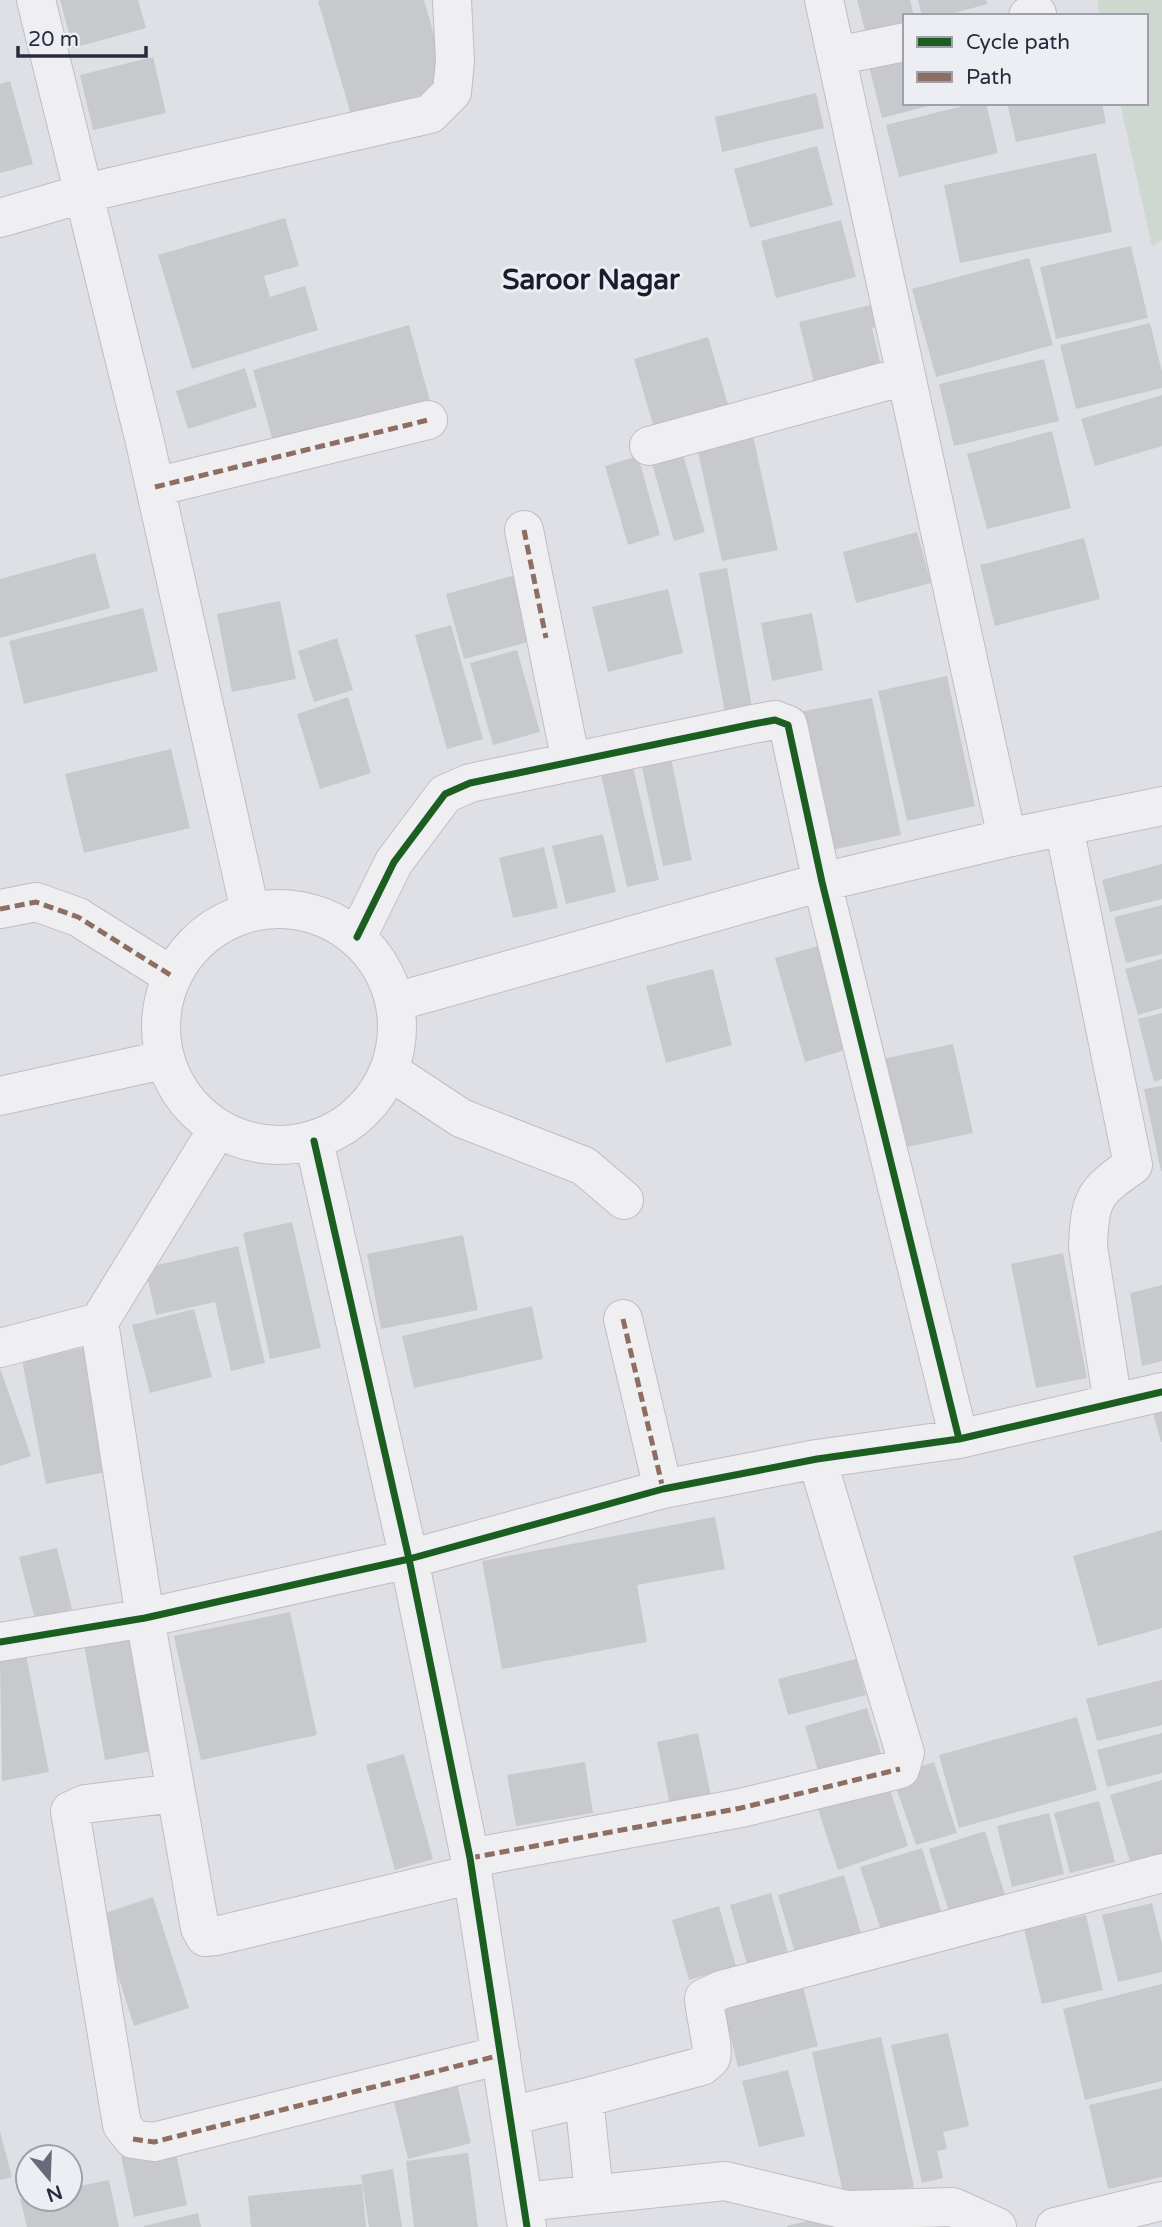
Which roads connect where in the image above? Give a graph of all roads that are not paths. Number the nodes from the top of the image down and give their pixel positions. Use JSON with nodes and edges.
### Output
{"nodes":[{"id":1,"x":36,"y":0,"type":"edge"},
{"id":2,"x":452,"y":0,"type":"edge"},
{"id":3,"x":824,"y":0,"type":"edge"},
{"id":4,"x":903,"y":42,"type":"edge"},
{"id":5,"x":836,"y":56,"type":"junction"},
{"id":6,"x":85,"y":193,"type":"junction"},
{"id":7,"x":0,"y":218,"type":"edge"},
{"id":8,"x":905,"y":376,"type":"junction"},
{"id":9,"x":428,"y":420,"type":"dead end"},
{"id":10,"x":649,"y":446,"type":"dead end"},
{"id":11,"x":155,"y":487,"type":"junction"},
{"id":12,"x":524,"y":530,"type":"dead end"},
{"id":13,"x":571,"y":762,"type":"junction"},
{"id":14,"x":1162,"y":806,"type":"edge"},
{"id":15,"x":1064,"y":827,"type":"junction"},
{"id":16,"x":1007,"y":838,"type":"junction"},
{"id":17,"x":822,"y":882,"type":"junction"},
{"id":18,"x":0,"y":909,"type":"edge"},
{"id":19,"x":250,"y":911,"type":"junction"},
{"id":20,"x":357,"y":937,"type":"junction"},
{"id":21,"x":172,"y":976,"type":"junction"},
{"id":22,"x":395,"y":1002,"type":"junction"},
{"id":23,"x":163,"y":1060,"type":"junction"},
{"id":24,"x":390,"y":1071,"type":"junction"},
{"id":25,"x":0,"y":1096,"type":"edge"},
{"id":26,"x":218,"y":1130,"type":"junction"},
{"id":27,"x":314,"y":1141,"type":"junction"},
{"id":28,"x":624,"y":1200,"type":"dead end"},
{"id":29,"x":623,"y":1319,"type":"dead end"},
{"id":30,"x":99,"y":1322,"type":"junction"},
{"id":31,"x":0,"y":1348,"type":"edge"},
{"id":32,"x":1162,"y":1392,"type":"edge"},
{"id":33,"x":1113,"y":1403,"type":"junction"},
{"id":34,"x":959,"y":1439,"type":"junction"},
{"id":35,"x":817,"y":1459,"type":"junction"},
{"id":36,"x":663,"y":1489,"type":"junction"},
{"id":37,"x":409,"y":1559,"type":"junction"},
{"id":38,"x":145,"y":1618,"type":"junction"},
{"id":39,"x":0,"y":1642,"type":"edge"},
{"id":40,"x":176,"y":1793,"type":"junction"},
{"id":41,"x":472,"y":1866,"type":"junction"},
{"id":42,"x":1162,"y":1873,"type":"edge"},
{"id":43,"x":501,"y":2055,"type":"junction"},
{"id":44,"x":584,"y":2098,"type":"junction"},
{"id":45,"x":510,"y":2116,"type":"junction"},
{"id":46,"x":594,"y":2194,"type":"junction"},
{"id":47,"x":1162,"y":2201,"type":"edge"},
{"id":48,"x":525,"y":2215,"type":"edge"},
{"id":49,"x":1126,"y":2220,"type":"edge"},
{"id":50,"x":997,"y":2227,"type":"edge"},
{"id":51,"x":1055,"y":2227,"type":"edge"}],
"edges":[{"from":1,"to":6,"type":"street"},
{"from":2,"to":6,"type":"street"},
{"from":3,"to":5,"type":"street"},
{"from":4,"to":5,"type":"street"},
{"from":5,"to":8,"type":"street"},
{"from":6,"to":7,"type":"street"},
{"from":6,"to":11,"type":"street"},
{"from":8,"to":10,"type":"street"},
{"from":8,"to":16,"type":"street"},
{"from":9,"to":11,"type":"street"},
{"from":11,"to":19,"type":"street"},
{"from":12,"to":13,"type":"street"},
{"from":13,"to":17,"type":"street"},
{"from":13,"to":20,"type":"street"},
{"from":14,"to":15,"type":"street"},
{"from":15,"to":16,"type":"street"},
{"from":15,"to":33,"type":"street"},
{"from":16,"to":17,"type":"street"},
{"from":17,"to":22,"type":"street"},
{"from":17,"to":34,"type":"street"},
{"from":18,"to":21,"type":"street"},
{"from":19,"to":20,"type":"street"},
{"from":19,"to":21,"type":"street"},
{"from":20,"to":22,"type":"street"},
{"from":21,"to":23,"type":"street"},
{"from":22,"to":24,"type":"street"},
{"from":23,"to":25,"type":"street"},
{"from":23,"to":26,"type":"street"},
{"from":24,"to":27,"type":"street"},
{"from":24,"to":28,"type":"street"},
{"from":26,"to":27,"type":"street"},
{"from":26,"to":30,"type":"street"},
{"from":27,"to":37,"type":"street"},
{"from":29,"to":36,"type":"street"},
{"from":30,"to":31,"type":"street"},
{"from":30,"to":38,"type":"street"},
{"from":32,"to":33,"type":"street"},
{"from":33,"to":34,"type":"street"},
{"from":34,"to":35,"type":"street"},
{"from":35,"to":36,"type":"street"},
{"from":35,"to":41,"type":"street"},
{"from":36,"to":37,"type":"street"},
{"from":37,"to":38,"type":"street"},
{"from":37,"to":41,"type":"street"},
{"from":38,"to":39,"type":"street"},
{"from":38,"to":40,"type":"street"},
{"from":40,"to":41,"type":"street"},
{"from":40,"to":43,"type":"street"},
{"from":41,"to":43,"type":"street"},
{"from":42,"to":44,"type":"street"},
{"from":43,"to":45,"type":"street"},
{"from":44,"to":45,"type":"street"},
{"from":44,"to":46,"type":"street"},
{"from":45,"to":48,"type":"street"},
{"from":46,"to":48,"type":"street"},
{"from":46,"to":50,"type":"street"},
{"from":47,"to":49,"type":"street"},
{"from":49,"to":51,"type":"street"}]}
